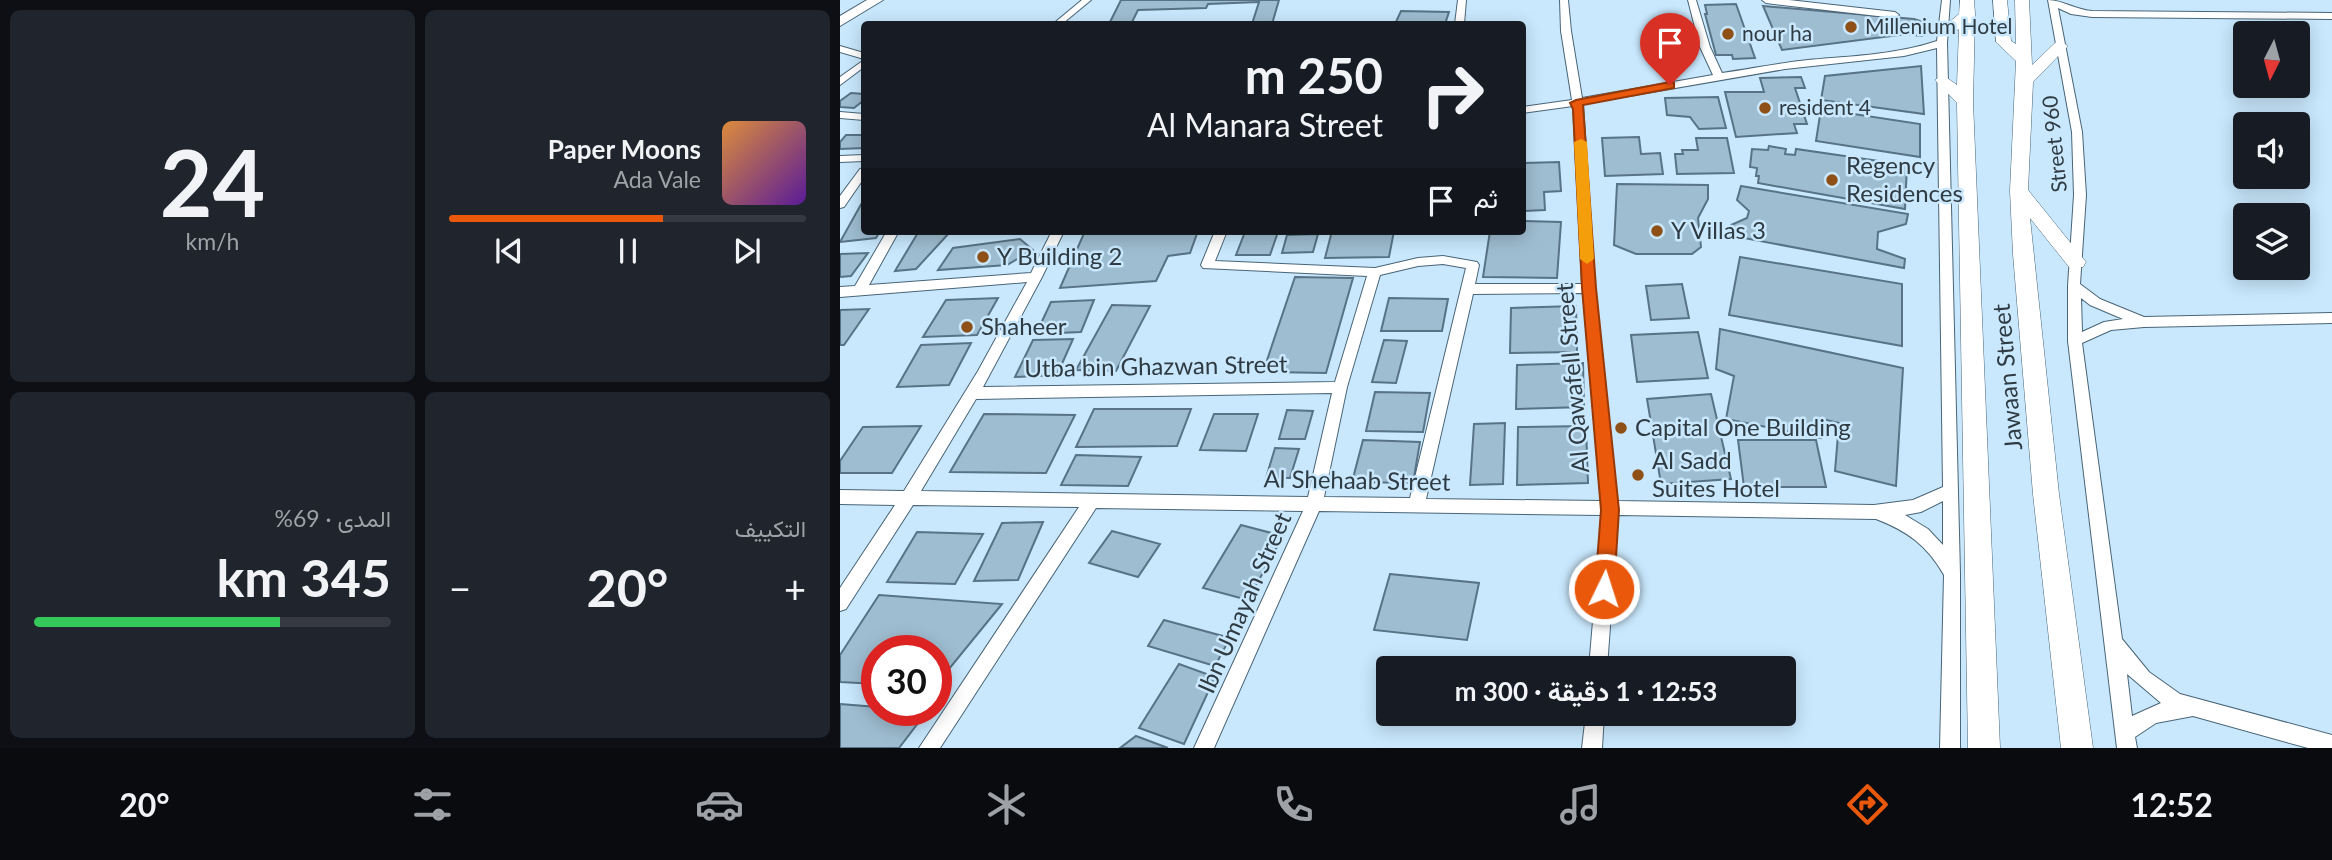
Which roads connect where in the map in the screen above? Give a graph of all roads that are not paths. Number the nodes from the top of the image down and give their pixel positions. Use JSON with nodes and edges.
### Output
{"nodes":[{"id":1,"x":876,"y":0,"type":"edge"},
{"id":2,"x":1087,"y":0,"type":"edge"},
{"id":3,"x":1462,"y":0,"type":"edge"},
{"id":4,"x":1564,"y":0,"type":"edge"},
{"id":5,"x":1692,"y":0,"type":"edge"},
{"id":6,"x":1766,"y":0,"type":"edge"},
{"id":7,"x":1946,"y":0,"type":"edge"},
{"id":8,"x":2000,"y":0,"type":"edge"},
{"id":9,"x":2022,"y":0,"type":"edge"},
{"id":10,"x":2052,"y":1,"type":"edge"},
{"id":11,"x":1967,"y":7,"type":"edge"},
{"id":12,"x":1895,"y":15,"type":"dead end"},
{"id":13,"x":2332,"y":16,"type":"edge"},
{"id":14,"x":1061,"y":21,"type":"edge"},
{"id":15,"x":1460,"y":21,"type":"edge"},
{"id":16,"x":840,"y":22,"type":"edge"},
{"id":17,"x":2332,"y":23,"type":"edge"},
{"id":18,"x":2057,"y":28,"type":"junction"},
{"id":19,"x":1942,"y":39,"type":"junction"},
{"id":20,"x":2060,"y":46,"type":"junction"},
{"id":21,"x":840,"y":49,"type":"edge"},
{"id":22,"x":1911,"y":52,"type":"junction"},
{"id":23,"x":861,"y":55,"type":"edge"},
{"id":24,"x":861,"y":65,"type":"edge"},
{"id":25,"x":2025,"y":70,"type":"junction"},
{"id":26,"x":1943,"y":71,"type":"junction"},
{"id":27,"x":1718,"y":76,"type":"junction"},
{"id":28,"x":840,"y":82,"type":"edge"},
{"id":29,"x":1965,"y":102,"type":"junction"},
{"id":30,"x":1576,"y":103,"type":"junction"},
{"id":31,"x":1526,"y":109,"type":"edge"},
{"id":32,"x":840,"y":115,"type":"edge"},
{"id":33,"x":861,"y":117,"type":"edge"},
{"id":34,"x":861,"y":158,"type":"edge"},
{"id":35,"x":840,"y":159,"type":"edge"},
{"id":36,"x":861,"y":175,"type":"edge"},
{"id":37,"x":2019,"y":191,"type":"junction"},
{"id":38,"x":840,"y":204,"type":"edge"},
{"id":39,"x":891,"y":235,"type":"edge"},
{"id":40,"x":1056,"y":235,"type":"edge"},
{"id":41,"x":1219,"y":235,"type":"edge"},
{"id":42,"x":2076,"y":262,"type":"junction"},
{"id":43,"x":1376,"y":272,"type":"junction"},
{"id":44,"x":1036,"y":277,"type":"junction"},
{"id":45,"x":2074,"y":286,"type":"junction"},
{"id":46,"x":1589,"y":288,"type":"junction"},
{"id":47,"x":1468,"y":289,"type":"junction"},
{"id":48,"x":859,"y":291,"type":"junction"},
{"id":49,"x":840,"y":292,"type":"edge"},
{"id":50,"x":2332,"y":318,"type":"edge"},
{"id":51,"x":2144,"y":322,"type":"junction"},
{"id":52,"x":2075,"y":341,"type":"junction"},
{"id":53,"x":1340,"y":387,"type":"junction"},
{"id":54,"x":972,"y":393,"type":"junction"},
{"id":55,"x":1950,"y":450,"type":"junction"},
{"id":56,"x":1977,"y":483,"type":"junction"},
{"id":57,"x":1951,"y":490,"type":"junction"},
{"id":58,"x":840,"y":497,"type":"edge"},
{"id":59,"x":907,"y":499,"type":"junction"},
{"id":60,"x":1091,"y":502,"type":"junction"},
{"id":61,"x":1314,"y":503,"type":"junction"},
{"id":62,"x":1416,"y":507,"type":"junction"},
{"id":63,"x":1610,"y":510,"type":"junction"},
{"id":64,"x":1874,"y":512,"type":"junction"},
{"id":65,"x":1952,"y":574,"type":"junction"},
{"id":66,"x":840,"y":603,"type":"edge"},
{"id":67,"x":2115,"y":640,"type":"junction"},
{"id":68,"x":1599,"y":656,"type":"edge"},
{"id":69,"x":2196,"y":709,"type":"junction"},
{"id":70,"x":1594,"y":726,"type":"edge"},
{"id":71,"x":2127,"y":740,"type":"edge"},
{"id":72,"x":2332,"y":745,"type":"edge"},
{"id":73,"x":929,"y":748,"type":"edge"},
{"id":74,"x":1204,"y":748,"type":"edge"},
{"id":75,"x":1592,"y":748,"type":"edge"},
{"id":76,"x":1950,"y":748,"type":"edge"},
{"id":77,"x":1984,"y":748,"type":"edge"},
{"id":78,"x":2077,"y":748,"type":"edge"}],
"edges":[{"from":1,"to":16,"type":"street"},
{"from":2,"to":14,"type":"street"},
{"from":3,"to":15,"type":"street"},
{"from":4,"to":30,"type":"street","name":"Al Qawafell Street"},
{"from":5,"to":27,"type":"street"},
{"from":6,"to":12,"type":"street"},
{"from":7,"to":19,"type":"street"},
{"from":8,"to":25,"type":"main road"},
{"from":9,"to":25,"type":"main road","name":"Jawaan Street"},
{"from":10,"to":13,"type":"street"},
{"from":10,"to":18,"type":"street","name":"Street 960"},
{"from":11,"to":19,"type":"main road"},
{"from":11,"to":29,"type":"main road","name":"Jawaan Street"},
{"from":17,"to":18,"type":"street"},
{"from":18,"to":20,"type":"street","name":"Street 960"},
{"from":19,"to":22,"type":"street"},
{"from":19,"to":26,"type":"street"},
{"from":20,"to":25,"type":"main road"},
{"from":20,"to":42,"type":"street","name":"Street 960"},
{"from":21,"to":23,"type":"street"},
{"from":22,"to":26,"type":"street"},
{"from":22,"to":27,"type":"street"},
{"from":24,"to":28,"type":"street"},
{"from":25,"to":37,"type":"main road","name":"Jawaan Street"},
{"from":26,"to":29,"type":"main road"},
{"from":26,"to":55,"type":"street"},
{"from":27,"to":30,"type":"street"},
{"from":29,"to":56,"type":"main road","name":"Jawaan Street"},
{"from":30,"to":31,"type":"street"},
{"from":30,"to":46,"type":"street","name":"Al Qawafell Street"},
{"from":32,"to":33,"type":"street"},
{"from":34,"to":35,"type":"street"},
{"from":36,"to":38,"type":"street"},
{"from":37,"to":42,"type":"main road"},
{"from":37,"to":78,"type":"main road","name":"Jawaan Street"},
{"from":39,"to":48,"type":"street"},
{"from":40,"to":44,"type":"street"},
{"from":41,"to":43,"type":"street"},
{"from":42,"to":45,"type":"street","name":"Street 960"},
{"from":43,"to":47,"type":"street"},
{"from":43,"to":53,"type":"street","name":"Ibn Umayah Street"},
{"from":44,"to":48,"type":"street"},
{"from":44,"to":54,"type":"street"},
{"from":45,"to":51,"type":"street"},
{"from":45,"to":52,"type":"street"},
{"from":46,"to":47,"type":"street"},
{"from":46,"to":63,"type":"street","name":"Al Qawafell Street"},
{"from":47,"to":62,"type":"street"},
{"from":48,"to":49,"type":"street"},
{"from":50,"to":51,"type":"street"},
{"from":51,"to":52,"type":"street"},
{"from":52,"to":67,"type":"street"},
{"from":53,"to":54,"type":"street","name":"Utba bin Ghazwan Street"},
{"from":53,"to":61,"type":"street","name":"Ibn Umayah Street"},
{"from":54,"to":59,"type":"street"},
{"from":55,"to":56,"type":"street"},
{"from":55,"to":57,"type":"street"},
{"from":56,"to":77,"type":"main road","name":"Jawaan Street"},
{"from":57,"to":64,"type":"street","name":"Al Shehaab Street"},
{"from":57,"to":65,"type":"street"},
{"from":58,"to":59,"type":"street","name":"Al Shehaab Street"},
{"from":59,"to":60,"type":"street","name":"Al Shehaab Street"},
{"from":59,"to":66,"type":"street"},
{"from":60,"to":61,"type":"street","name":"Al Shehaab Street"},
{"from":60,"to":73,"type":"street"},
{"from":61,"to":62,"type":"street","name":"Al Shehaab Street"},
{"from":61,"to":74,"type":"street","name":"Ibn Umayah Street"},
{"from":62,"to":63,"type":"street","name":"Al Shehaab Street"},
{"from":63,"to":64,"type":"street","name":"Al Shehaab Street"},
{"from":63,"to":68,"type":"street","name":"Al Qawafell Street"},
{"from":64,"to":65,"type":"street","name":"Al Shehaab Street"},
{"from":65,"to":76,"type":"street"},
{"from":67,"to":69,"type":"street"},
{"from":67,"to":71,"type":"street"},
{"from":69,"to":71,"type":"street"},
{"from":69,"to":72,"type":"street"},
{"from":70,"to":75,"type":"street"}]}
